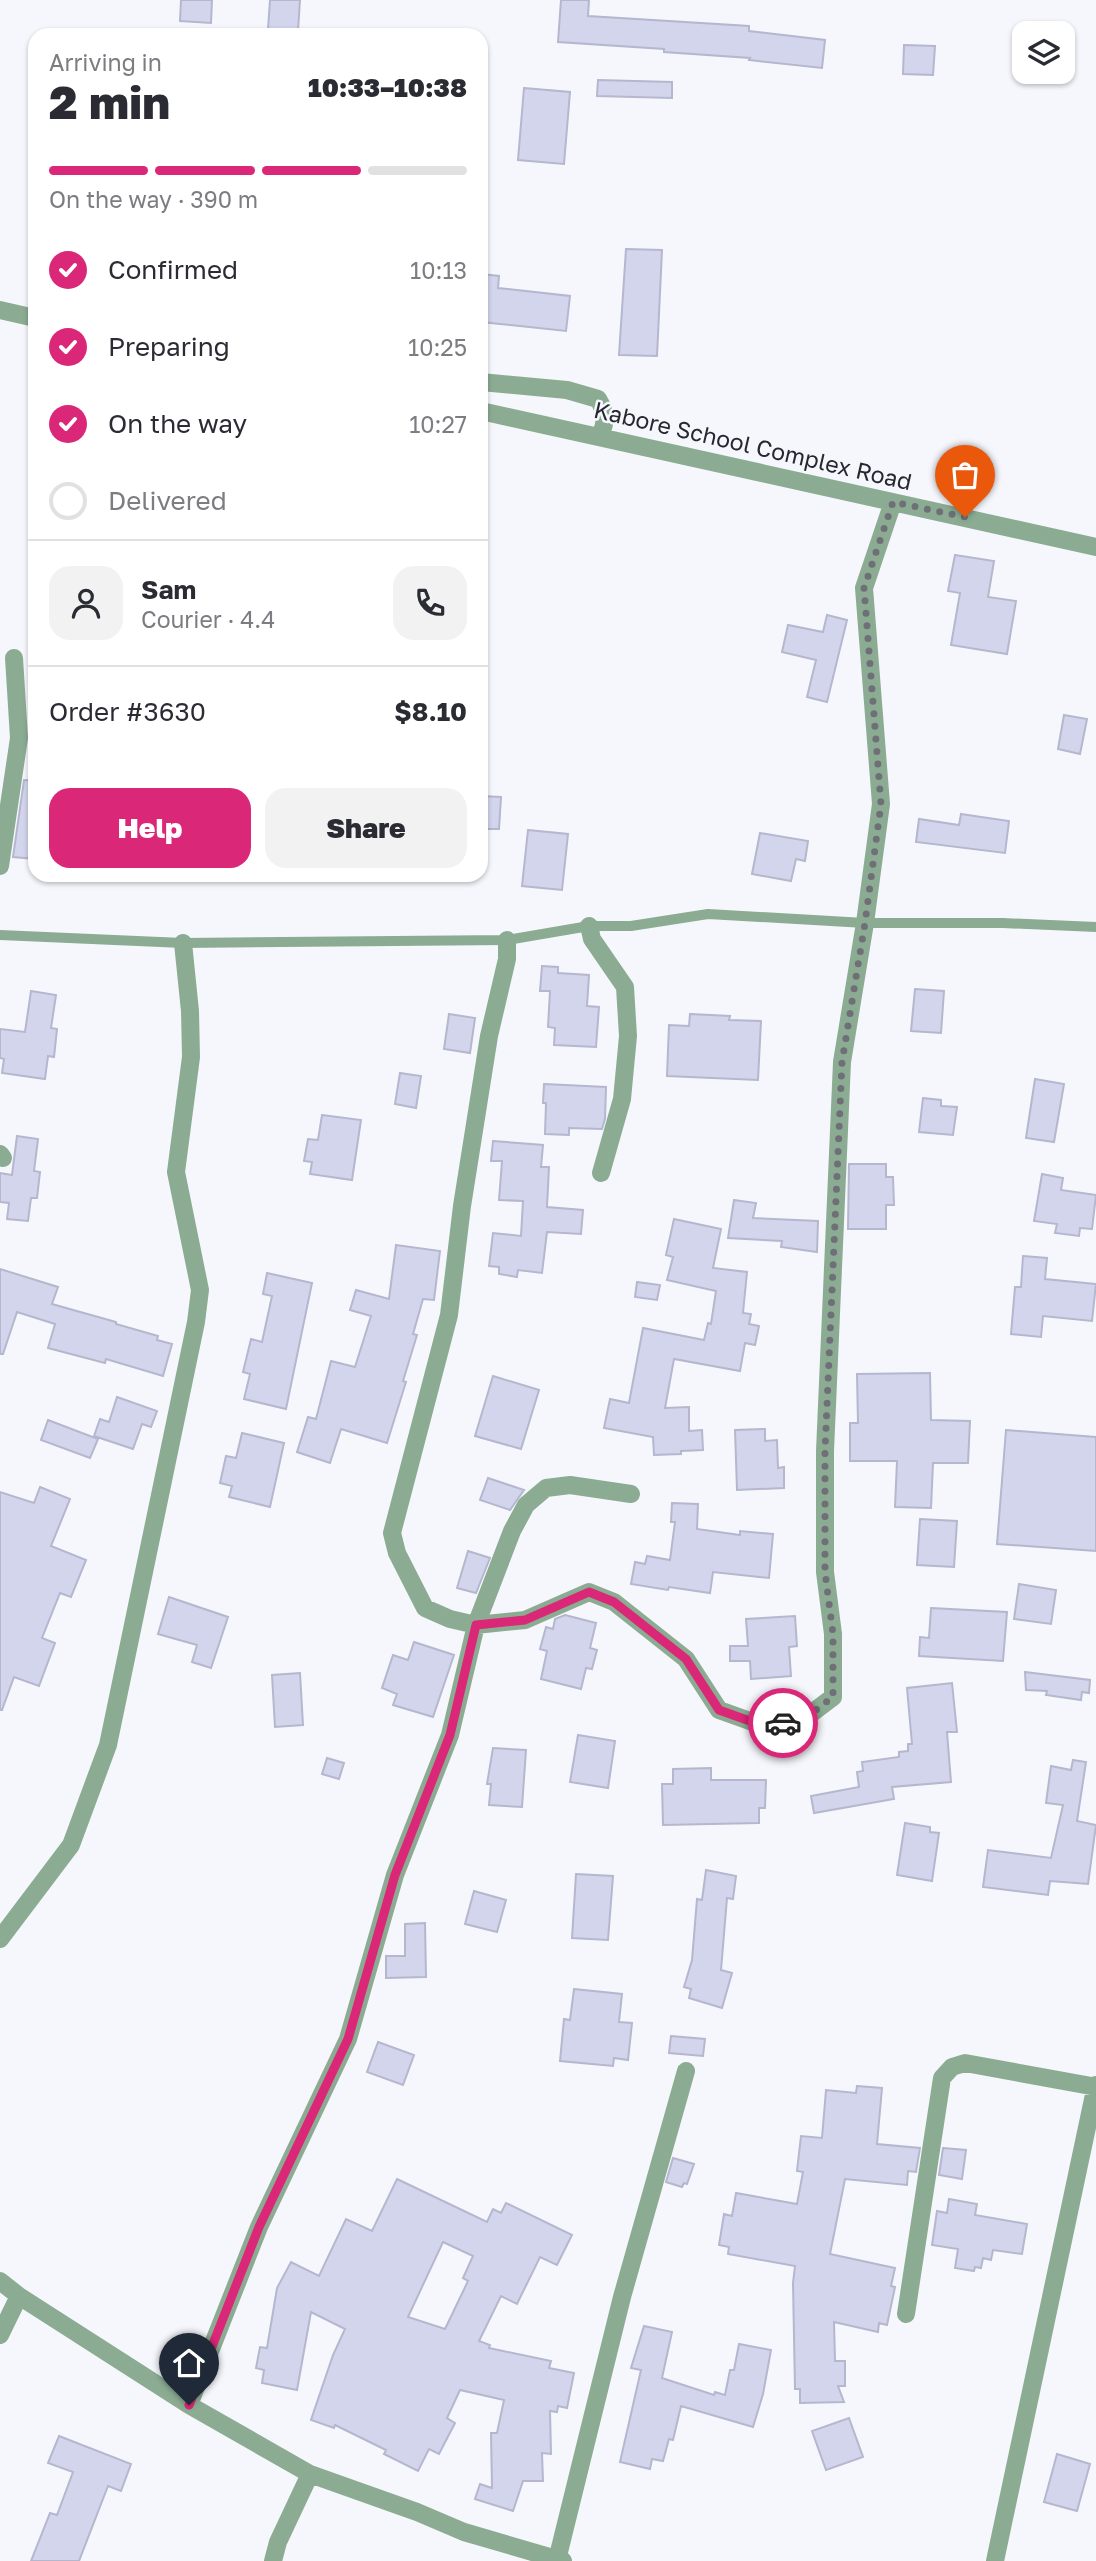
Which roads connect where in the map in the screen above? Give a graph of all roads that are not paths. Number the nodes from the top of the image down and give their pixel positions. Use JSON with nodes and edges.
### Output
{"nodes":[{"id":1,"x":0,"y":310,"type":"edge"},
{"id":2,"x":28,"y":316,"type":"edge"},
{"id":3,"x":488,"y":383,"type":"edge"},
{"id":4,"x":488,"y":412,"type":"edge"},
{"id":5,"x":600,"y":436,"type":"junction"},
{"id":6,"x":893,"y":502,"type":"junction"},
{"id":7,"x":1096,"y":547,"type":"edge"},
{"id":8,"x":14,"y":658,"type":"dead end"},
{"id":9,"x":0,"y":866,"type":"edge"},
{"id":10,"x":865,"y":923,"type":"junction"},
{"id":11,"x":589,"y":926,"type":"junction"},
{"id":12,"x":1096,"y":928,"type":"edge"},
{"id":13,"x":0,"y":935,"type":"edge"},
{"id":14,"x":507,"y":940,"type":"junction"},
{"id":15,"x":183,"y":943,"type":"junction"},
{"id":16,"x":601,"y":1173,"type":"dead end"},
{"id":17,"x":631,"y":1494,"type":"dead end"},
{"id":18,"x":476,"y":1625,"type":"junction"},
{"id":19,"x":0,"y":1939,"type":"edge"},
{"id":20,"x":686,"y":2071,"type":"dead end"},
{"id":21,"x":1096,"y":2086,"type":"edge"},
{"id":22,"x":0,"y":2281,"type":"edge"},
{"id":23,"x":19,"y":2296,"type":"junction"},
{"id":24,"x":906,"y":2314,"type":"dead end"},
{"id":25,"x":0,"y":2335,"type":"edge"},
{"id":26,"x":189,"y":2405,"type":"junction"},
{"id":27,"x":310,"y":2474,"type":"junction"},
{"id":28,"x":273,"y":2561,"type":"edge"},
{"id":29,"x":560,"y":2561,"type":"edge"},
{"id":30,"x":995,"y":2561,"type":"edge"}],
"edges":[{"from":1,"to":2,"type":"street"},
{"from":3,"to":5,"type":"street"},
{"from":4,"to":5,"type":"street","name":"Kabore School Complex Road"},
{"from":5,"to":6,"type":"street","name":"Kabore School Complex Road"},
{"from":6,"to":7,"type":"street","name":"Kabore School Complex Road"},
{"from":6,"to":10,"type":"street"},
{"from":8,"to":9,"type":"street"},
{"from":10,"to":11,"type":"lane"},
{"from":10,"to":12,"type":"lane"},
{"from":10,"to":18,"type":"street"},
{"from":11,"to":14,"type":"lane"},
{"from":11,"to":16,"type":"street"},
{"from":13,"to":15,"type":"lane"},
{"from":14,"to":15,"type":"lane"},
{"from":14,"to":18,"type":"street"},
{"from":15,"to":19,"type":"street"},
{"from":17,"to":18,"type":"street"},
{"from":18,"to":26,"type":"street"},
{"from":20,"to":29,"type":"street"},
{"from":21,"to":24,"type":"street"},
{"from":21,"to":30,"type":"street"},
{"from":22,"to":23,"type":"street"},
{"from":23,"to":25,"type":"street"},
{"from":23,"to":26,"type":"street"},
{"from":26,"to":27,"type":"street"},
{"from":27,"to":28,"type":"street"},
{"from":27,"to":29,"type":"street"}]}
